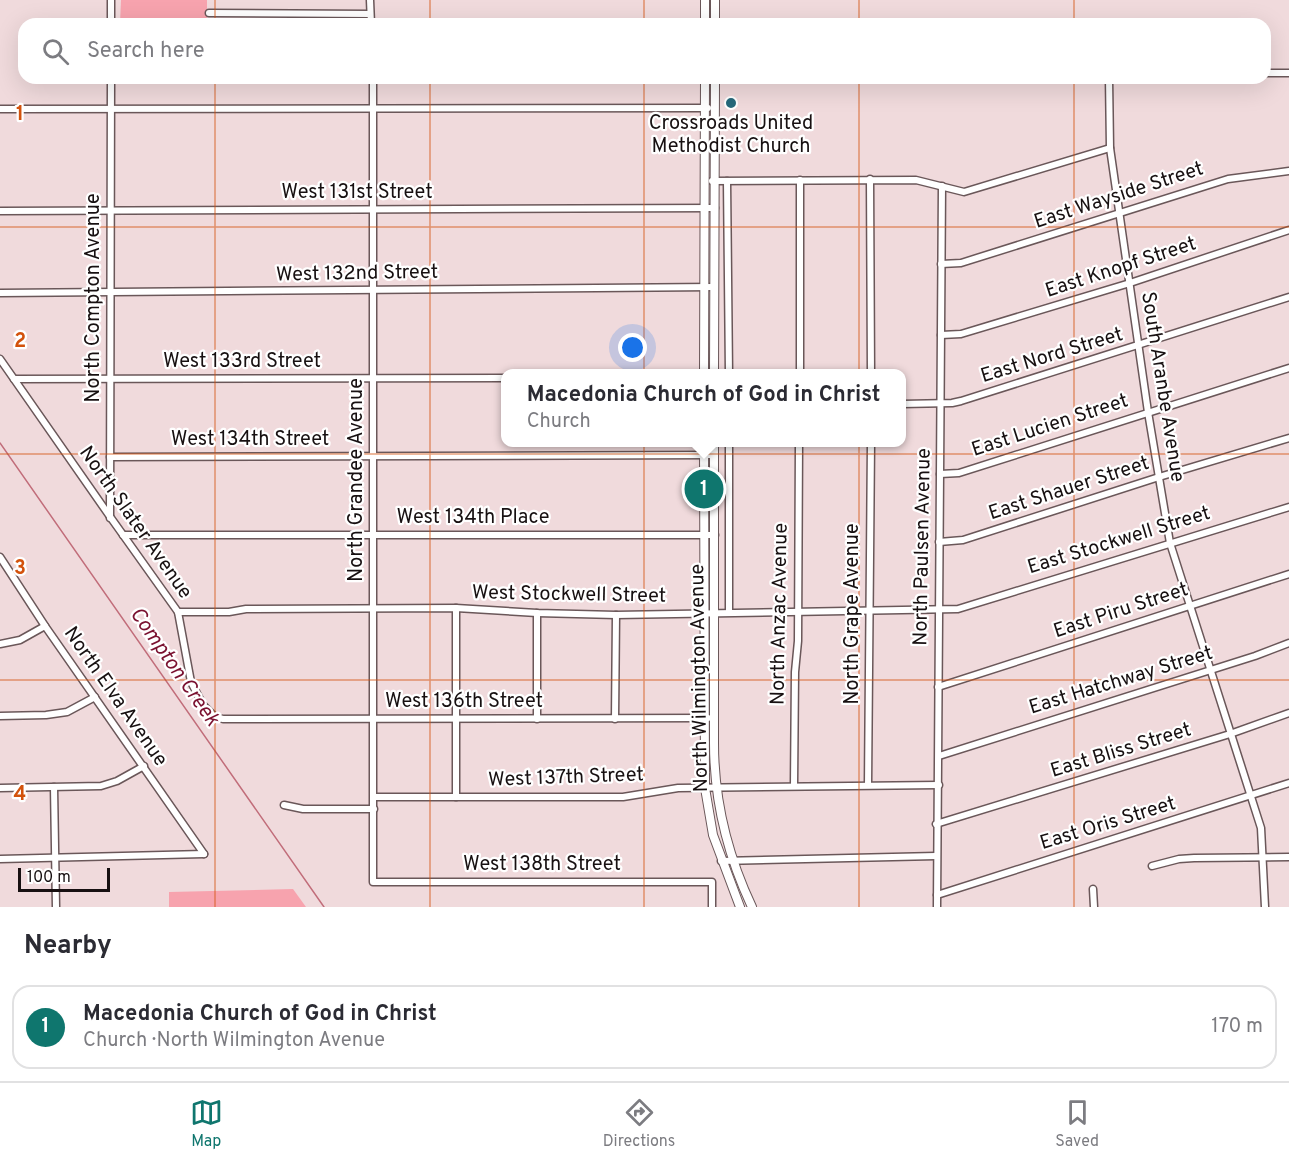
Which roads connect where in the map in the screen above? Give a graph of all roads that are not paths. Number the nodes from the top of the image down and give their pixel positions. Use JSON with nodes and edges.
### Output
{"nodes":[{"id":1,"x":111,"y":0,"type":"edge"},
{"id":2,"x":370,"y":0,"type":"edge"},
{"id":3,"x":705,"y":0,"type":"edge"},
{"id":4,"x":715,"y":0,"type":"edge"},
{"id":5,"x":209,"y":13,"type":"dead end"},
{"id":6,"x":370,"y":14,"type":"junction"},
{"id":7,"x":111,"y":18,"type":"edge"},
{"id":8,"x":370,"y":18,"type":"edge"},
{"id":9,"x":705,"y":18,"type":"edge"},
{"id":10,"x":715,"y":18,"type":"edge"},
{"id":11,"x":1271,"y":73,"type":"edge"},
{"id":12,"x":1289,"y":73,"type":"edge"},
{"id":13,"x":111,"y":84,"type":"edge"},
{"id":14,"x":373,"y":84,"type":"edge"},
{"id":15,"x":705,"y":84,"type":"edge"},
{"id":16,"x":715,"y":84,"type":"edge"},
{"id":17,"x":1109,"y":84,"type":"edge"},
{"id":18,"x":705,"y":108,"type":"junction"},
{"id":19,"x":714,"y":108,"type":"junction"},
{"id":20,"x":111,"y":109,"type":"junction"},
{"id":21,"x":373,"y":109,"type":"junction"},
{"id":22,"x":0,"y":110,"type":"edge"},
{"id":23,"x":1110,"y":148,"type":"junction"},
{"id":24,"x":1289,"y":171,"type":"edge"},
{"id":25,"x":870,"y":179,"type":"junction"},
{"id":26,"x":800,"y":180,"type":"junction"},
{"id":27,"x":704,"y":181,"type":"junction"},
{"id":28,"x":714,"y":181,"type":"junction"},
{"id":29,"x":727,"y":181,"type":"junction"},
{"id":30,"x":942,"y":186,"type":"junction"},
{"id":31,"x":705,"y":208,"type":"junction"},
{"id":32,"x":715,"y":208,"type":"junction"},
{"id":33,"x":111,"y":210,"type":"junction"},
{"id":34,"x":373,"y":210,"type":"junction"},
{"id":35,"x":0,"y":211,"type":"edge"},
{"id":36,"x":1121,"y":213,"type":"junction"},
{"id":37,"x":1289,"y":230,"type":"edge"},
{"id":38,"x":941,"y":264,"type":"junction"},
{"id":39,"x":1130,"y":284,"type":"junction"},
{"id":40,"x":705,"y":287,"type":"junction"},
{"id":41,"x":714,"y":287,"type":"junction"},
{"id":42,"x":374,"y":290,"type":"junction"},
{"id":43,"x":0,"y":293,"type":"edge"},
{"id":44,"x":110,"y":293,"type":"junction"},
{"id":45,"x":1289,"y":297,"type":"edge"},
{"id":46,"x":941,"y":335,"type":"junction"},
{"id":47,"x":1139,"y":346,"type":"junction"},
{"id":48,"x":0,"y":358,"type":"edge"},
{"id":49,"x":1289,"y":368,"type":"edge"},
{"id":50,"x":704,"y":369,"type":"edge"},
{"id":51,"x":714,"y":369,"type":"edge"},
{"id":52,"x":729,"y":369,"type":"edge"},
{"id":53,"x":800,"y":369,"type":"edge"},
{"id":54,"x":871,"y":369,"type":"edge"},
{"id":55,"x":373,"y":378,"type":"junction"},
{"id":56,"x":501,"y":378,"type":"edge"},
{"id":57,"x":14,"y":379,"type":"junction"},
{"id":58,"x":110,"y":379,"type":"junction"},
{"id":59,"x":906,"y":404,"type":"edge"},
{"id":60,"x":940,"y":404,"type":"junction"},
{"id":61,"x":1148,"y":412,"type":"junction"},
{"id":62,"x":1289,"y":438,"type":"edge"},
{"id":63,"x":704,"y":447,"type":"edge"},
{"id":64,"x":714,"y":447,"type":"edge"},
{"id":65,"x":729,"y":447,"type":"edge"},
{"id":66,"x":799,"y":447,"type":"edge"},
{"id":67,"x":871,"y":447,"type":"edge"},
{"id":68,"x":704,"y":455,"type":"junction"},
{"id":69,"x":714,"y":455,"type":"junction"},
{"id":70,"x":374,"y":456,"type":"junction"},
{"id":71,"x":110,"y":457,"type":"junction"},
{"id":72,"x":940,"y":474,"type":"junction"},
{"id":73,"x":1159,"y":477,"type":"junction"},
{"id":74,"x":1289,"y":507,"type":"edge"},
{"id":75,"x":111,"y":518,"type":"junction"},
{"id":76,"x":123,"y":535,"type":"junction"},
{"id":77,"x":374,"y":535,"type":"junction"},
{"id":78,"x":704,"y":535,"type":"junction"},
{"id":79,"x":715,"y":535,"type":"junction"},
{"id":80,"x":939,"y":542,"type":"junction"},
{"id":81,"x":1170,"y":543,"type":"junction"},
{"id":82,"x":0,"y":557,"type":"edge"},
{"id":83,"x":1289,"y":574,"type":"edge"},
{"id":84,"x":1190,"y":606,"type":"junction"},
{"id":85,"x":456,"y":608,"type":"junction"},
{"id":86,"x":374,"y":609,"type":"junction"},
{"id":87,"x":938,"y":609,"type":"junction"},
{"id":88,"x":958,"y":609,"type":"joint"},
{"id":89,"x":870,"y":610,"type":"junction"},
{"id":90,"x":729,"y":611,"type":"junction"},
{"id":91,"x":798,"y":611,"type":"junction"},
{"id":92,"x":178,"y":612,"type":"junction"},
{"id":93,"x":715,"y":612,"type":"junction"},
{"id":94,"x":704,"y":613,"type":"junction"},
{"id":95,"x":537,"y":614,"type":"junction"},
{"id":96,"x":616,"y":615,"type":"junction"},
{"id":97,"x":45,"y":626,"type":"junction"},
{"id":98,"x":1289,"y":643,"type":"edge"},
{"id":99,"x":0,"y":644,"type":"edge"},
{"id":100,"x":1210,"y":670,"type":"junction"},
{"id":101,"x":938,"y":687,"type":"junction"},
{"id":102,"x":95,"y":697,"type":"junction"},
{"id":103,"x":1289,"y":713,"type":"edge"},
{"id":104,"x":0,"y":716,"type":"edge"},
{"id":105,"x":215,"y":717,"type":"joint"},
{"id":106,"x":374,"y":718,"type":"junction"},
{"id":107,"x":456,"y":718,"type":"junction"},
{"id":108,"x":704,"y":718,"type":"junction"},
{"id":109,"x":714,"y":718,"type":"junction"},
{"id":110,"x":537,"y":719,"type":"junction"},
{"id":111,"x":615,"y":719,"type":"junction"},
{"id":112,"x":1230,"y":734,"type":"junction"},
{"id":113,"x":939,"y":756,"type":"junction"},
{"id":114,"x":144,"y":766,"type":"junction"},
{"id":115,"x":1289,"y":783,"type":"edge"},
{"id":116,"x":868,"y":785,"type":"junction"},
{"id":117,"x":939,"y":785,"type":"junction"},
{"id":118,"x":794,"y":786,"type":"junction"},
{"id":119,"x":54,"y":787,"type":"junction"},
{"id":120,"x":0,"y":788,"type":"edge"},
{"id":121,"x":705,"y":788,"type":"junction"},
{"id":122,"x":716,"y":788,"type":"junction"},
{"id":123,"x":374,"y":796,"type":"junction"},
{"id":124,"x":1252,"y":796,"type":"junction"},
{"id":125,"x":456,"y":797,"type":"junction"},
{"id":126,"x":284,"y":805,"type":"dead end"},
{"id":127,"x":374,"y":809,"type":"junction"},
{"id":128,"x":936,"y":824,"type":"junction"},
{"id":129,"x":936,"y":856,"type":"junction"},
{"id":130,"x":1263,"y":857,"type":"junction"},
{"id":131,"x":1289,"y":858,"type":"edge"},
{"id":132,"x":0,"y":859,"type":"edge"},
{"id":133,"x":55,"y":859,"type":"junction"},
{"id":134,"x":732,"y":859,"type":"junction"},
{"id":135,"x":721,"y":861,"type":"junction"},
{"id":136,"x":1152,"y":866,"type":"dead end"},
{"id":137,"x":373,"y":882,"type":"joint"},
{"id":138,"x":1093,"y":889,"type":"dead end"},
{"id":139,"x":937,"y":895,"type":"junction"},
{"id":140,"x":56,"y":907,"type":"edge"},
{"id":141,"x":712,"y":907,"type":"edge"},
{"id":142,"x":740,"y":907,"type":"edge"},
{"id":143,"x":752,"y":907,"type":"edge"},
{"id":144,"x":937,"y":907,"type":"edge"},
{"id":145,"x":1094,"y":907,"type":"edge"},
{"id":146,"x":1265,"y":907,"type":"edge"}],
"edges":[{"from":1,"to":7,"type":"street"},
{"from":2,"to":6,"type":"street"},
{"from":3,"to":9,"type":"main road"},
{"from":4,"to":10,"type":"main road"},
{"from":5,"to":6,"type":"street"},
{"from":6,"to":8,"type":"street"},
{"from":11,"to":12,"type":"street"},
{"from":13,"to":20,"type":"street","name":"North Compton Avenue"},
{"from":14,"to":21,"type":"street","name":"North Grandee Avenue"},
{"from":15,"to":18,"type":"main road"},
{"from":16,"to":19,"type":"main road"},
{"from":17,"to":23,"type":"street","name":"South Aranbe Avenue"},
{"from":18,"to":19,"type":"street"},
{"from":18,"to":21,"type":"street"},
{"from":18,"to":27,"type":"main road"},
{"from":19,"to":28,"type":"main road"},
{"from":20,"to":21,"type":"street"},
{"from":20,"to":22,"type":"street"},
{"from":20,"to":33,"type":"street","name":"North Compton Avenue"},
{"from":21,"to":34,"type":"street","name":"North Grandee Avenue"},
{"from":23,"to":30,"type":"street"},
{"from":23,"to":36,"type":"street","name":"South Aranbe Avenue"},
{"from":24,"to":36,"type":"street","name":"East Wayside Street"},
{"from":25,"to":26,"type":"street"},
{"from":25,"to":30,"type":"street"},
{"from":25,"to":54,"type":"street"},
{"from":26,"to":29,"type":"street"},
{"from":26,"to":53,"type":"street"},
{"from":27,"to":28,"type":"street"},
{"from":27,"to":31,"type":"main road"},
{"from":28,"to":29,"type":"street"},
{"from":28,"to":32,"type":"main road"},
{"from":29,"to":52,"type":"street"},
{"from":30,"to":38,"type":"street","name":"North Paulsen Avenue"},
{"from":31,"to":32,"type":"street","name":"West 131st Street"},
{"from":31,"to":34,"type":"street","name":"West 131st Street"},
{"from":31,"to":40,"type":"main road"},
{"from":32,"to":41,"type":"main road"},
{"from":33,"to":34,"type":"street","name":"West 131st Street"},
{"from":33,"to":35,"type":"street","name":"West 131st Street"},
{"from":33,"to":44,"type":"street","name":"North Compton Avenue"},
{"from":34,"to":42,"type":"street","name":"North Grandee Avenue"},
{"from":36,"to":38,"type":"street","name":"East Wayside Street"},
{"from":36,"to":39,"type":"street","name":"South Aranbe Avenue"},
{"from":37,"to":39,"type":"street","name":"East Knopf Street"},
{"from":38,"to":46,"type":"street","name":"North Paulsen Avenue"},
{"from":39,"to":46,"type":"street","name":"East Knopf Street"},
{"from":39,"to":47,"type":"street","name":"South Aranbe Avenue"},
{"from":40,"to":41,"type":"street","name":"West 132nd Street"},
{"from":40,"to":42,"type":"street","name":"West 132nd Street"},
{"from":40,"to":50,"type":"main road"},
{"from":41,"to":51,"type":"main road"},
{"from":42,"to":44,"type":"street","name":"West 132nd Street"},
{"from":42,"to":55,"type":"street","name":"North Grandee Avenue"},
{"from":43,"to":44,"type":"street","name":"West 132nd Street"},
{"from":44,"to":58,"type":"street","name":"North Compton Avenue"},
{"from":45,"to":47,"type":"street","name":"East Nord Street"},
{"from":46,"to":60,"type":"street","name":"North Paulsen Avenue"},
{"from":47,"to":60,"type":"street","name":"East Nord Street"},
{"from":47,"to":61,"type":"street","name":"South Aranbe Avenue"},
{"from":48,"to":57,"type":"street","name":"North Slater Avenue"},
{"from":49,"to":61,"type":"street","name":"East Lucien Street"},
{"from":55,"to":56,"type":"street","name":"West 133rd Street"},
{"from":55,"to":58,"type":"street","name":"West 133rd Street"},
{"from":55,"to":70,"type":"street","name":"North Grandee Avenue"},
{"from":57,"to":58,"type":"street","name":"West 133rd Street"},
{"from":57,"to":75,"type":"street","name":"North Slater Avenue"},
{"from":58,"to":71,"type":"street","name":"North Compton Avenue"},
{"from":59,"to":60,"type":"street","name":"East Nord Street"},
{"from":60,"to":72,"type":"street","name":"North Paulsen Avenue"},
{"from":61,"to":72,"type":"street","name":"East Lucien Street"},
{"from":61,"to":73,"type":"street","name":"South Aranbe Avenue"},
{"from":62,"to":73,"type":"street","name":"East Shauer Street"},
{"from":63,"to":68,"type":"main road","name":"North Wilmington Avenue"},
{"from":64,"to":69,"type":"main road","name":"North Wilmington Avenue"},
{"from":65,"to":90,"type":"street"},
{"from":66,"to":91,"type":"street","name":"North Anzac Avenue"},
{"from":67,"to":89,"type":"street","name":"North Grape Avenue"},
{"from":68,"to":69,"type":"street","name":"West 134th Street"},
{"from":68,"to":70,"type":"street","name":"West 134th Street"},
{"from":68,"to":78,"type":"main road","name":"North Wilmington Avenue"},
{"from":69,"to":79,"type":"main road","name":"North Wilmington Avenue"},
{"from":70,"to":71,"type":"street","name":"West 134th Street"},
{"from":70,"to":77,"type":"street","name":"North Grandee Avenue"},
{"from":71,"to":75,"type":"street","name":"North Compton Avenue"},
{"from":72,"to":80,"type":"street","name":"North Paulsen Avenue"},
{"from":73,"to":80,"type":"street","name":"East Shauer Street"},
{"from":73,"to":81,"type":"street","name":"South Aranbe Avenue"},
{"from":74,"to":81,"type":"street","name":"East Stockwell Street"},
{"from":75,"to":76,"type":"street","name":"North Slater Avenue"},
{"from":76,"to":77,"type":"street","name":"West 134th Place"},
{"from":76,"to":92,"type":"street","name":"North Slater Avenue"},
{"from":77,"to":78,"type":"street","name":"West 134th Place"},
{"from":77,"to":86,"type":"street","name":"North Grandee Avenue"},
{"from":78,"to":79,"type":"street","name":"West 134th Place"},
{"from":78,"to":94,"type":"main road","name":"North Wilmington Avenue"},
{"from":79,"to":93,"type":"main road","name":"North Wilmington Avenue"},
{"from":80,"to":87,"type":"street","name":"North Paulsen Avenue"},
{"from":81,"to":84,"type":"street","name":"South Aranbe Avenue"},
{"from":81,"to":88,"type":"street","name":"East Stockwell Street"},
{"from":82,"to":97,"type":"street","name":"North Elva Avenue"},
{"from":83,"to":84,"type":"street","name":"East Piru Street"},
{"from":84,"to":100,"type":"street","name":"South Aranbe Avenue"},
{"from":84,"to":101,"type":"street","name":"East Piru Street"},
{"from":85,"to":86,"type":"street","name":"West Stockwell Street"},
{"from":85,"to":95,"type":"street","name":"West Stockwell Street"},
{"from":85,"to":107,"type":"street"},
{"from":86,"to":92,"type":"street","name":"West Stockwell Street"},
{"from":86,"to":106,"type":"street","name":"North Grandee Avenue"},
{"from":87,"to":88,"type":"street","name":"West Stockwell Street"},
{"from":87,"to":89,"type":"street","name":"West Stockwell Street"},
{"from":87,"to":101,"type":"street","name":"North Paulsen Avenue"},
{"from":89,"to":91,"type":"street","name":"West Stockwell Street"},
{"from":89,"to":116,"type":"street","name":"North Grape Avenue"},
{"from":90,"to":91,"type":"street","name":"West Stockwell Street"},
{"from":90,"to":93,"type":"street","name":"West Stockwell Street"},
{"from":91,"to":118,"type":"street","name":"North Anzac Avenue"},
{"from":92,"to":105,"type":"street","name":"North Slater Avenue"},
{"from":93,"to":94,"type":"street","name":"West Stockwell Street"},
{"from":93,"to":109,"type":"main road","name":"North Wilmington Avenue"},
{"from":94,"to":96,"type":"street","name":"West Stockwell Street"},
{"from":94,"to":108,"type":"main road","name":"North Wilmington Avenue"},
{"from":95,"to":96,"type":"street","name":"West Stockwell Street"},
{"from":95,"to":110,"type":"street"},
{"from":96,"to":111,"type":"street"},
{"from":97,"to":99,"type":"street"},
{"from":97,"to":102,"type":"street","name":"North Elva Avenue"},
{"from":98,"to":100,"type":"street","name":"East Hatchway Street"},
{"from":100,"to":112,"type":"street","name":"South Aranbe Avenue"},
{"from":100,"to":113,"type":"street","name":"East Hatchway Street"},
{"from":101,"to":113,"type":"street","name":"North Paulsen Avenue"},
{"from":102,"to":104,"type":"street"},
{"from":102,"to":114,"type":"street","name":"North Elva Avenue"},
{"from":103,"to":112,"type":"street","name":"East Bliss Street"},
{"from":105,"to":106,"type":"street","name":"West 136th Street"},
{"from":106,"to":107,"type":"street","name":"West 136th Street"},
{"from":106,"to":123,"type":"street","name":"North Grandee Avenue"},
{"from":107,"to":110,"type":"street","name":"West 136th Street"},
{"from":107,"to":125,"type":"street"},
{"from":108,"to":109,"type":"street","name":"West 136th Street"},
{"from":108,"to":111,"type":"street","name":"West 136th Street"},
{"from":108,"to":121,"type":"main road","name":"North Wilmington Avenue"},
{"from":109,"to":122,"type":"main road","name":"North Wilmington Avenue"},
{"from":110,"to":111,"type":"street","name":"West 136th Street"},
{"from":112,"to":124,"type":"street","name":"South Aranbe Avenue"},
{"from":112,"to":128,"type":"street","name":"East Bliss Street"},
{"from":113,"to":117,"type":"street","name":"North Paulsen Avenue"},
{"from":114,"to":119,"type":"street"},
{"from":114,"to":133,"type":"street","name":"North Elva Avenue"},
{"from":115,"to":124,"type":"street","name":"East Oris Street"},
{"from":116,"to":117,"type":"street","name":"West 137th Street"},
{"from":116,"to":118,"type":"street","name":"West 137th Street"},
{"from":117,"to":128,"type":"street","name":"North Paulsen Avenue"},
{"from":118,"to":122,"type":"street","name":"West 137th Street"},
{"from":119,"to":120,"type":"street"},
{"from":119,"to":133,"type":"street"},
{"from":121,"to":122,"type":"street","name":"West 137th Street"},
{"from":121,"to":125,"type":"street","name":"West 137th Street"},
{"from":121,"to":135,"type":"main road","name":"North Wilmington Avenue"},
{"from":122,"to":134,"type":"main road","name":"North Wilmington Avenue"},
{"from":123,"to":125,"type":"street","name":"West 137th Street"},
{"from":123,"to":127,"type":"street","name":"North Grandee Avenue"},
{"from":124,"to":130,"type":"street","name":"South Aranbe Avenue"},
{"from":124,"to":139,"type":"street","name":"East Oris Street"},
{"from":126,"to":127,"type":"street"},
{"from":127,"to":137,"type":"street","name":"North Grandee Avenue"},
{"from":128,"to":129,"type":"street","name":"North Paulsen Avenue"},
{"from":129,"to":134,"type":"street"},
{"from":129,"to":139,"type":"street","name":"North Paulsen Avenue"},
{"from":130,"to":131,"type":"street"},
{"from":130,"to":136,"type":"street"},
{"from":130,"to":146,"type":"street","name":"South Aranbe Avenue"},
{"from":132,"to":133,"type":"street"},
{"from":133,"to":140,"type":"street"},
{"from":134,"to":135,"type":"street"},
{"from":134,"to":143,"type":"main road","name":"North Wilmington Avenue"},
{"from":135,"to":142,"type":"main road","name":"North Wilmington Avenue"},
{"from":137,"to":141,"type":"street","name":"West 138th Street"},
{"from":138,"to":145,"type":"street"},
{"from":139,"to":144,"type":"street","name":"North Paulsen Avenue"}]}
